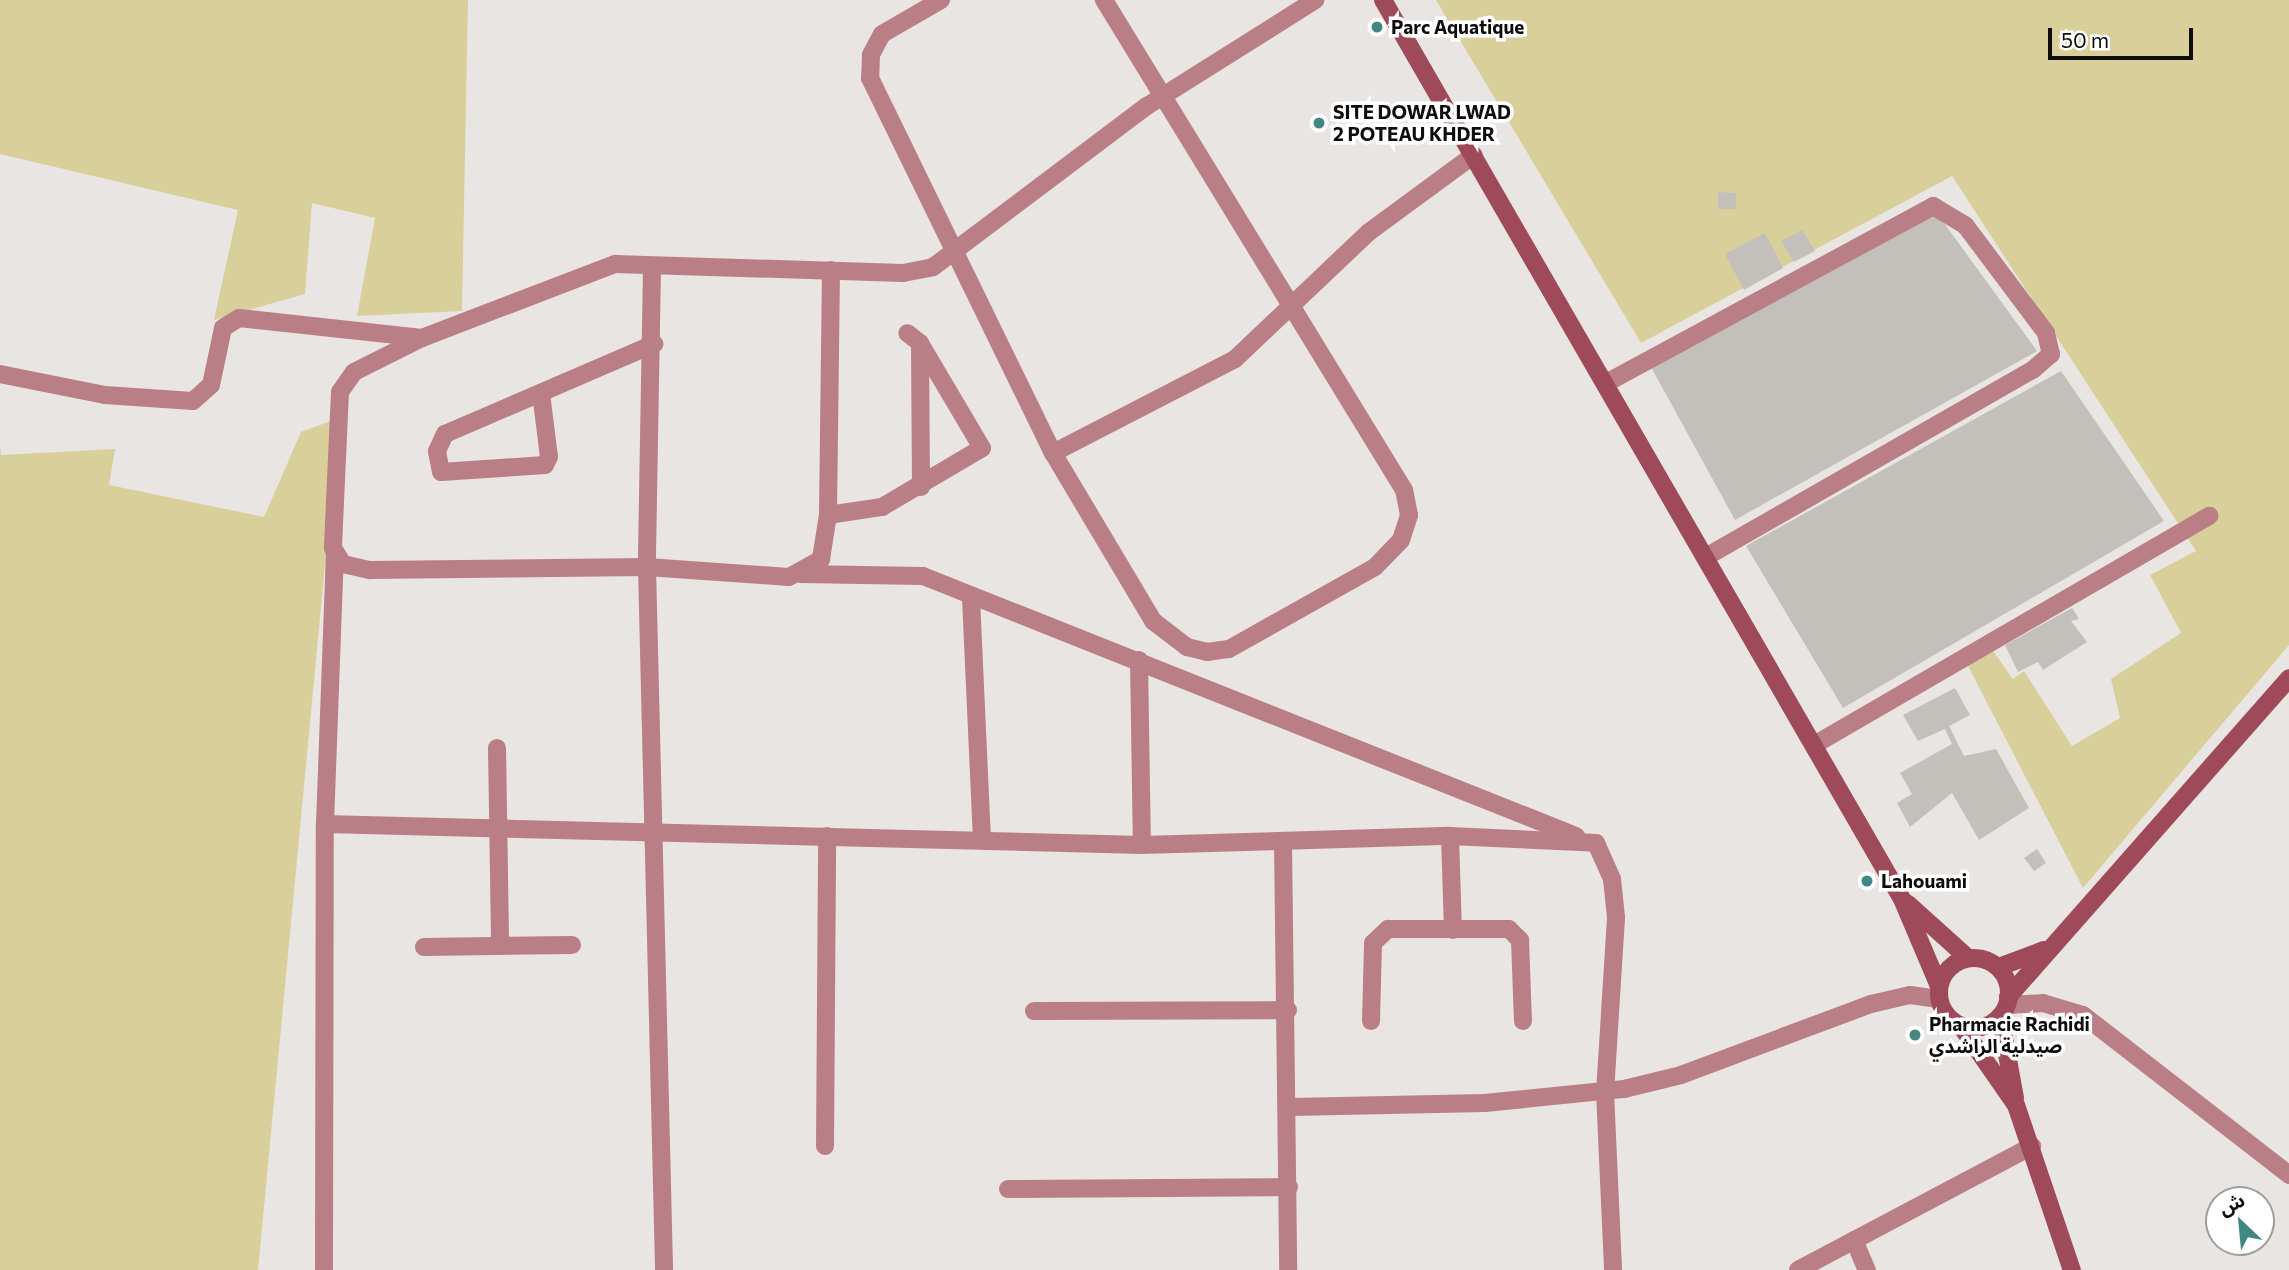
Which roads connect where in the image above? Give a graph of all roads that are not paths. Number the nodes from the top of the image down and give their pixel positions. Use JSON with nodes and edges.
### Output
{"nodes":[{"id":1,"x":941,"y":0,"type":"edge"},
{"id":2,"x":1104,"y":0,"type":"edge"},
{"id":3,"x":1315,"y":0,"type":"edge"},
{"id":4,"x":1383,"y":0,"type":"edge"},
{"id":5,"x":1162,"y":97,"type":"junction"},
{"id":6,"x":1474,"y":155,"type":"junction"},
{"id":7,"x":959,"y":253,"type":"junction"},
{"id":8,"x":652,"y":268,"type":"junction"},
{"id":9,"x":831,"y":270,"type":"junction"},
{"id":10,"x":1293,"y":309,"type":"junction"},
{"id":11,"x":422,"y":338,"type":"junction"},
{"id":12,"x":654,"y":344,"type":"junction"},
{"id":13,"x":0,"y":374,"type":"edge"},
{"id":14,"x":1608,"y":382,"type":"junction"},
{"id":15,"x":541,"y":393,"type":"junction"},
{"id":16,"x":1053,"y":453,"type":"junction"},
{"id":17,"x":921,"y":487,"type":"junction"},
{"id":18,"x":828,"y":515,"type":"junction"},
{"id":19,"x":2209,"y":516,"type":"dead end"},
{"id":20,"x":335,"y":553,"type":"junction"},
{"id":21,"x":1708,"y":556,"type":"junction"},
{"id":22,"x":648,"y":567,"type":"junction"},
{"id":23,"x":800,"y":574,"type":"junction"},
{"id":24,"x":971,"y":598,"type":"junction"},
{"id":25,"x":1139,"y":660,"type":"junction"},
{"id":26,"x":2289,"y":678,"type":"edge"},
{"id":27,"x":1814,"y":745,"type":"junction"},
{"id":28,"x":497,"y":748,"type":"dead end"},
{"id":29,"x":325,"y":824,"type":"junction"},
{"id":30,"x":498,"y":828,"type":"junction"},
{"id":31,"x":655,"y":831,"type":"junction"},
{"id":32,"x":827,"y":836,"type":"junction"},
{"id":33,"x":1450,"y":836,"type":"junction"},
{"id":34,"x":982,"y":839,"type":"junction"},
{"id":35,"x":1283,"y":843,"type":"junction"},
{"id":36,"x":1596,"y":843,"type":"junction"},
{"id":37,"x":1143,"y":845,"type":"junction"},
{"id":38,"x":1902,"y":899,"type":"junction"},
{"id":39,"x":1453,"y":930,"type":"junction"},
{"id":40,"x":2057,"y":943,"type":"junction"},
{"id":41,"x":572,"y":945,"type":"dead end"},
{"id":42,"x":500,"y":946,"type":"junction"},
{"id":43,"x":424,"y":947,"type":"dead end"},
{"id":44,"x":1968,"y":958,"type":"junction"},
{"id":45,"x":1999,"y":967,"type":"junction"},
{"id":46,"x":1939,"y":993,"type":"junction"},
{"id":47,"x":2005,"y":1006,"type":"junction"},
{"id":48,"x":1288,"y":1010,"type":"junction"},
{"id":49,"x":1034,"y":1011,"type":"dead end"},
{"id":50,"x":1371,"y":1021,"type":"dead end"},
{"id":51,"x":1523,"y":1021,"type":"dead end"},
{"id":52,"x":1961,"y":1026,"type":"junction"},
{"id":53,"x":1605,"y":1092,"type":"junction"},
{"id":54,"x":2016,"y":1105,"type":"junction"},
{"id":55,"x":1291,"y":1107,"type":"junction"},
{"id":56,"x":825,"y":1146,"type":"dead end"},
{"id":57,"x":2032,"y":1146,"type":"junction"},
{"id":58,"x":2289,"y":1175,"type":"edge"},
{"id":59,"x":1289,"y":1187,"type":"junction"},
{"id":60,"x":1008,"y":1189,"type":"dead end"},
{"id":61,"x":1854,"y":1240,"type":"junction"},
{"id":62,"x":324,"y":1270,"type":"edge"},
{"id":63,"x":664,"y":1270,"type":"edge"},
{"id":64,"x":1288,"y":1270,"type":"edge"},
{"id":65,"x":1613,"y":1270,"type":"edge"},
{"id":66,"x":1798,"y":1270,"type":"edge"},
{"id":67,"x":1867,"y":1270,"type":"edge"},
{"id":68,"x":2072,"y":1270,"type":"edge"}],
"edges":[{"from":1,"to":7,"type":"street"},
{"from":2,"to":5,"type":"street"},
{"from":3,"to":5,"type":"street"},
{"from":4,"to":6,"type":"main road"},
{"from":5,"to":7,"type":"street"},
{"from":5,"to":10,"type":"street"},
{"from":6,"to":10,"type":"street"},
{"from":6,"to":14,"type":"main road"},
{"from":7,"to":9,"type":"street"},
{"from":7,"to":16,"type":"street"},
{"from":8,"to":9,"type":"street"},
{"from":8,"to":11,"type":"street"},
{"from":8,"to":12,"type":"street"},
{"from":9,"to":18,"type":"street"},
{"from":10,"to":16,"type":"street"},
{"from":10,"to":16,"type":"street"},
{"from":11,"to":13,"type":"street"},
{"from":11,"to":20,"type":"street"},
{"from":12,"to":15,"type":"street"},
{"from":12,"to":22,"type":"street"},
{"from":14,"to":21,"type":"main road"},
{"from":14,"to":21,"type":"street"},
{"from":15,"to":15,"type":"street"},
{"from":17,"to":17,"type":"street"},
{"from":17,"to":18,"type":"street"},
{"from":18,"to":23,"type":"street"},
{"from":19,"to":27,"type":"street"},
{"from":20,"to":22,"type":"street"},
{"from":20,"to":29,"type":"street"},
{"from":21,"to":27,"type":"main road"},
{"from":22,"to":23,"type":"street"},
{"from":22,"to":31,"type":"street"},
{"from":23,"to":24,"type":"street"},
{"from":24,"to":25,"type":"street"},
{"from":24,"to":34,"type":"street"},
{"from":25,"to":36,"type":"street"},
{"from":25,"to":37,"type":"street"},
{"from":26,"to":40,"type":"main road"},
{"from":27,"to":38,"type":"main road"},
{"from":28,"to":30,"type":"street"},
{"from":29,"to":30,"type":"street"},
{"from":29,"to":62,"type":"street"},
{"from":30,"to":31,"type":"street"},
{"from":30,"to":42,"type":"street"},
{"from":31,"to":32,"type":"street"},
{"from":31,"to":63,"type":"street"},
{"from":32,"to":34,"type":"street"},
{"from":32,"to":56,"type":"street"},
{"from":33,"to":35,"type":"street"},
{"from":33,"to":36,"type":"street"},
{"from":33,"to":39,"type":"street"},
{"from":34,"to":37,"type":"street"},
{"from":35,"to":37,"type":"street"},
{"from":35,"to":48,"type":"street"},
{"from":36,"to":53,"type":"street"},
{"from":38,"to":44,"type":"main road"},
{"from":38,"to":46,"type":"main road"},
{"from":39,"to":50,"type":"street"},
{"from":39,"to":51,"type":"street"},
{"from":40,"to":45,"type":"main road"},
{"from":40,"to":47,"type":"main road"},
{"from":41,"to":42,"type":"street"},
{"from":42,"to":43,"type":"street"},
{"from":44,"to":45,"type":"main road"},
{"from":44,"to":46,"type":"main road"},
{"from":45,"to":47,"type":"main road"},
{"from":46,"to":52,"type":"main road"},
{"from":46,"to":53,"type":"street"},
{"from":47,"to":52,"type":"main road"},
{"from":47,"to":54,"type":"main road"},
{"from":47,"to":58,"type":"street"},
{"from":48,"to":49,"type":"street"},
{"from":48,"to":55,"type":"street"},
{"from":52,"to":54,"type":"main road"},
{"from":53,"to":55,"type":"street"},
{"from":53,"to":65,"type":"street"},
{"from":54,"to":57,"type":"main road"},
{"from":55,"to":59,"type":"street"},
{"from":57,"to":61,"type":"street"},
{"from":57,"to":68,"type":"main road"},
{"from":59,"to":60,"type":"street"},
{"from":59,"to":64,"type":"street"},
{"from":61,"to":66,"type":"street"},
{"from":61,"to":67,"type":"street"}]}
